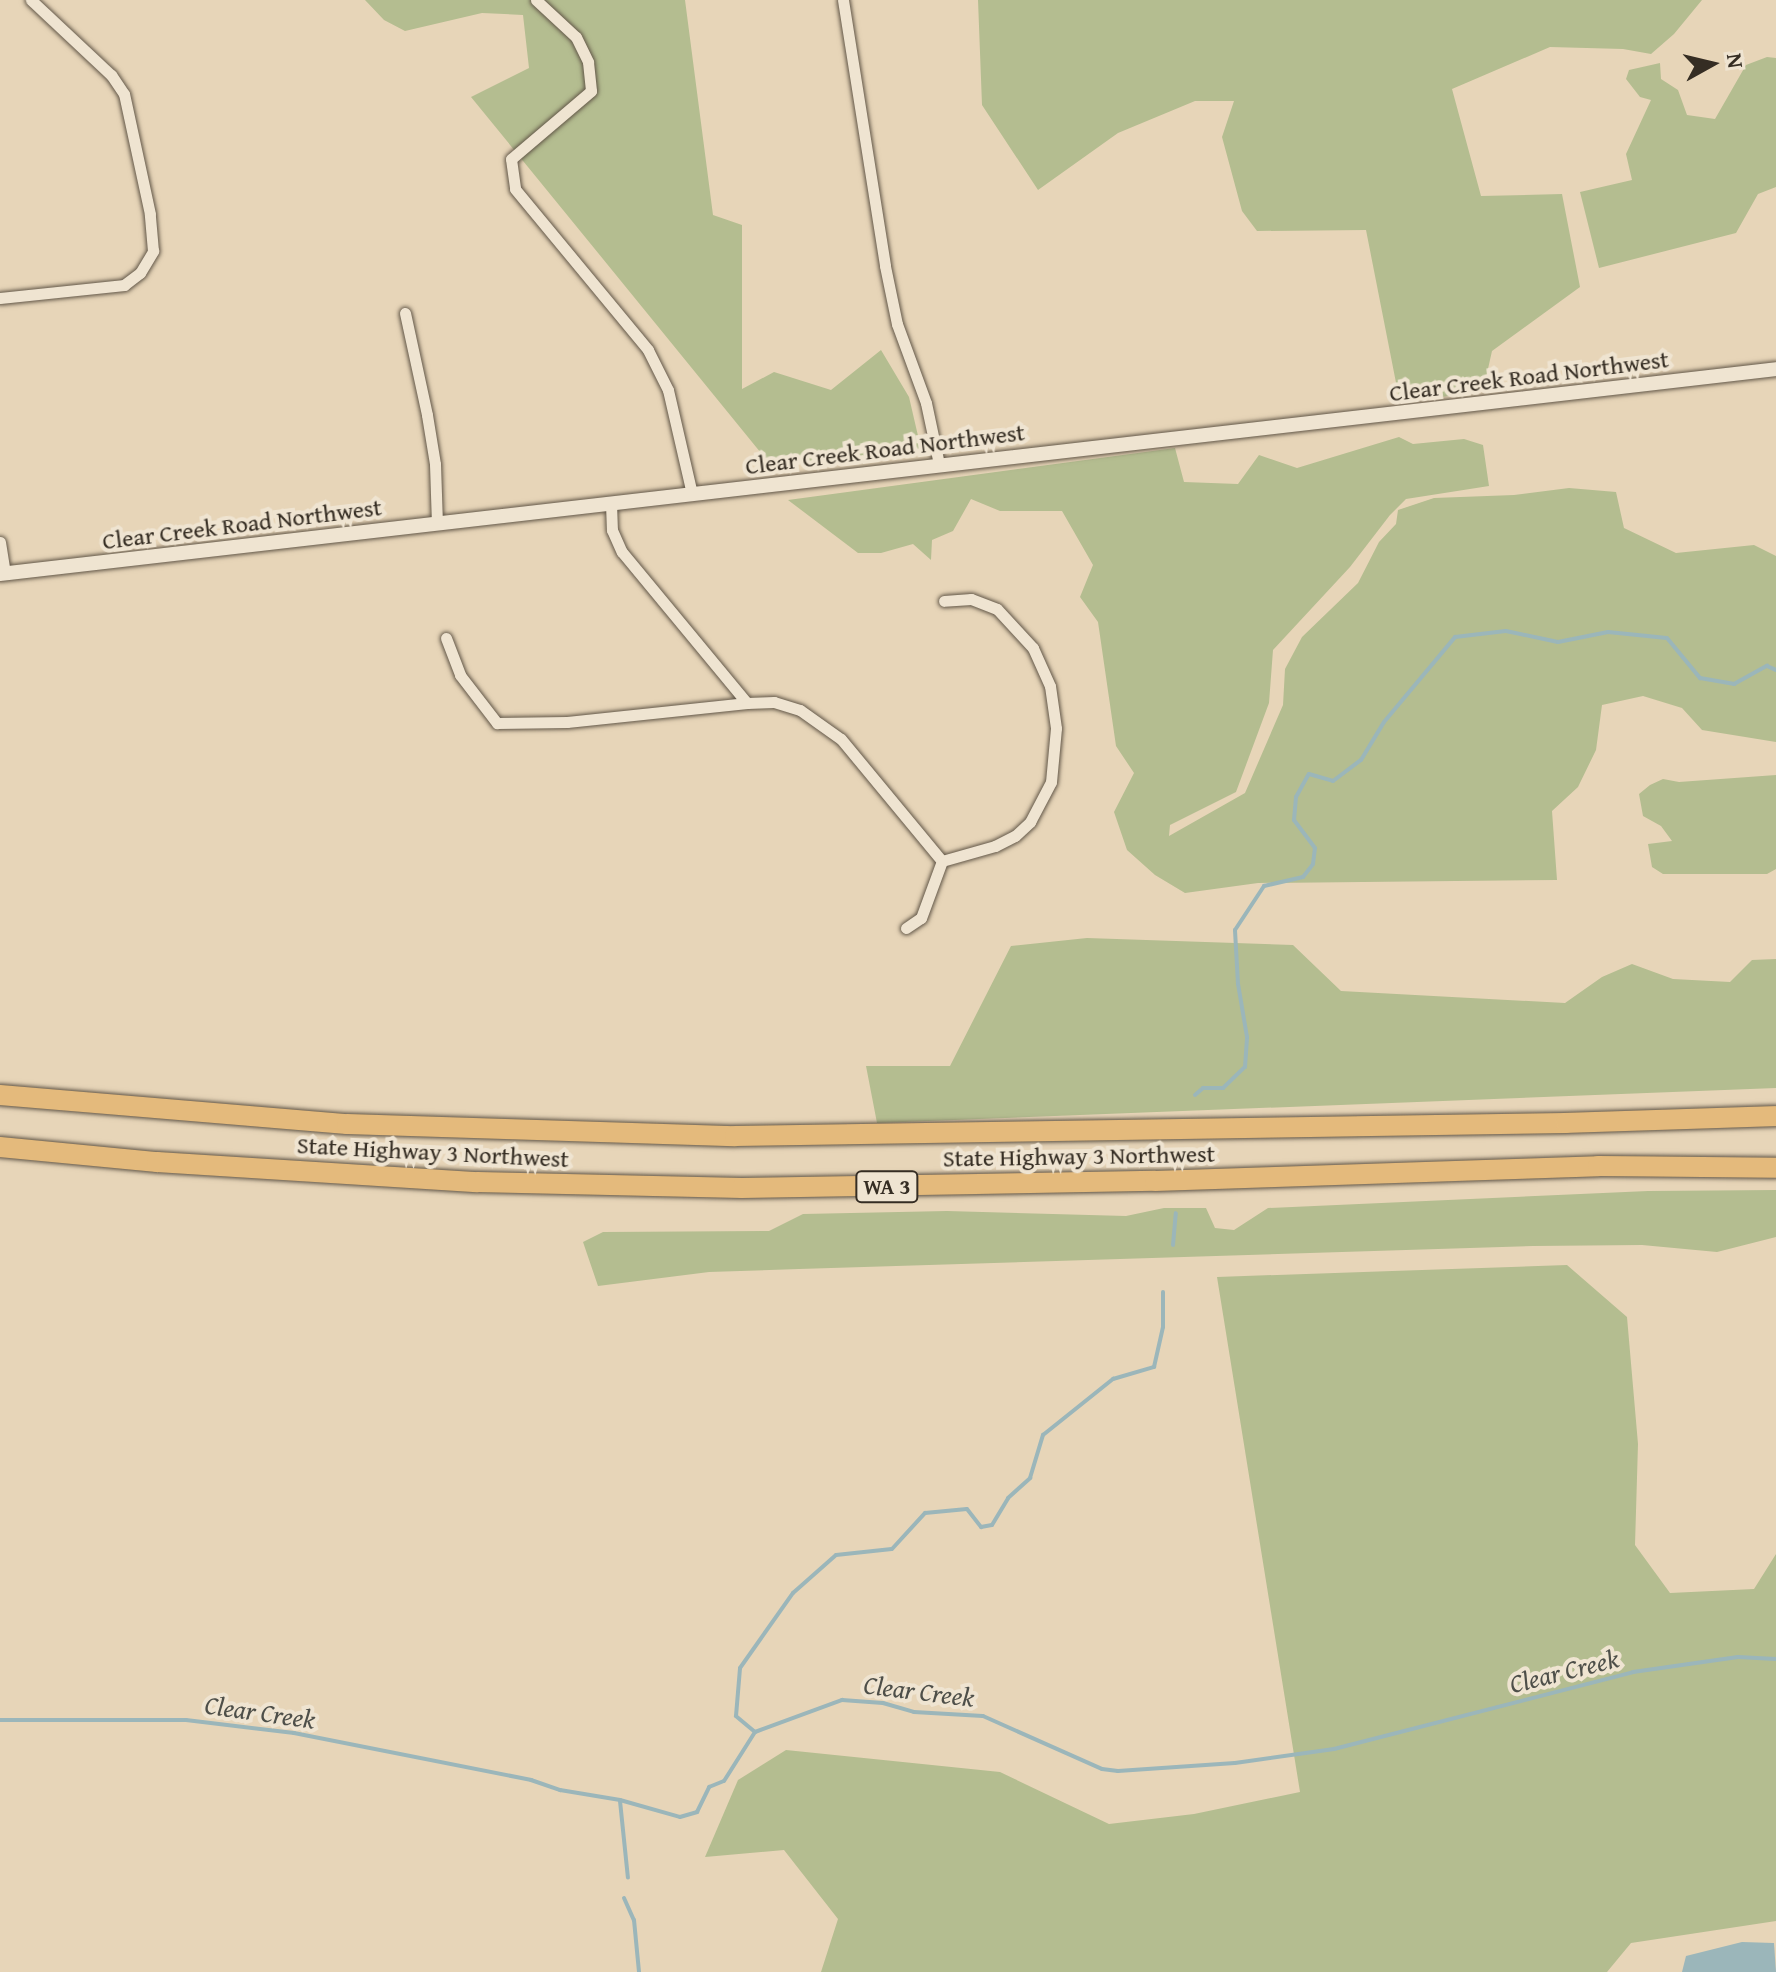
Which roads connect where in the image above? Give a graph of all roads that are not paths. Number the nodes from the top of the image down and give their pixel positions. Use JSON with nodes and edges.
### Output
{"nodes":[{"id":1,"x":31,"y":0,"type":"edge"},
{"id":2,"x":536,"y":0,"type":"edge"},
{"id":3,"x":843,"y":0,"type":"edge"},
{"id":4,"x":0,"y":298,"type":"edge"},
{"id":5,"x":405,"y":313,"type":"dead end"},
{"id":6,"x":1776,"y":369,"type":"edge"},
{"id":7,"x":939,"y":464,"type":"junction"},
{"id":8,"x":692,"y":494,"type":"junction"},
{"id":9,"x":611,"y":503,"type":"junction"},
{"id":10,"x":437,"y":523,"type":"junction"},
{"id":11,"x":0,"y":542,"type":"edge"},
{"id":12,"x":3,"y":574,"type":"edge"},
{"id":13,"x":944,"y":601,"type":"dead end"},
{"id":14,"x":446,"y":638,"type":"dead end"},
{"id":15,"x":747,"y":703,"type":"junction"},
{"id":16,"x":942,"y":861,"type":"junction"},
{"id":17,"x":906,"y":928,"type":"dead end"},
{"id":18,"x":0,"y":1095,"type":"edge"},
{"id":19,"x":1776,"y":1116,"type":"edge"},
{"id":20,"x":0,"y":1147,"type":"edge"},
{"id":21,"x":1776,"y":1168,"type":"edge"}],
"edges":[{"from":1,"to":4,"type":"street"},
{"from":2,"to":8,"type":"street"},
{"from":3,"to":7,"type":"street"},
{"from":5,"to":10,"type":"street"},
{"from":6,"to":7,"type":"main road","name":"Clear Creek Road Northwest"},
{"from":7,"to":8,"type":"main road","name":"Clear Creek Road Northwest"},
{"from":8,"to":9,"type":"main road","name":"Clear Creek Road Northwest"},
{"from":9,"to":10,"type":"main road","name":"Clear Creek Road Northwest"},
{"from":9,"to":15,"type":"street"},
{"from":10,"to":12,"type":"main road","name":"Clear Creek Road Northwest"},
{"from":11,"to":12,"type":"street"},
{"from":13,"to":16,"type":"street"},
{"from":14,"to":15,"type":"street"},
{"from":15,"to":16,"type":"street"},
{"from":16,"to":17,"type":"street"},
{"from":18,"to":19,"type":"highway","name":"State Highway 3 Northwest","number":"WA 3"},
{"from":20,"to":21,"type":"highway","name":"State Highway 3 Northwest","number":"WA 3"}]}
